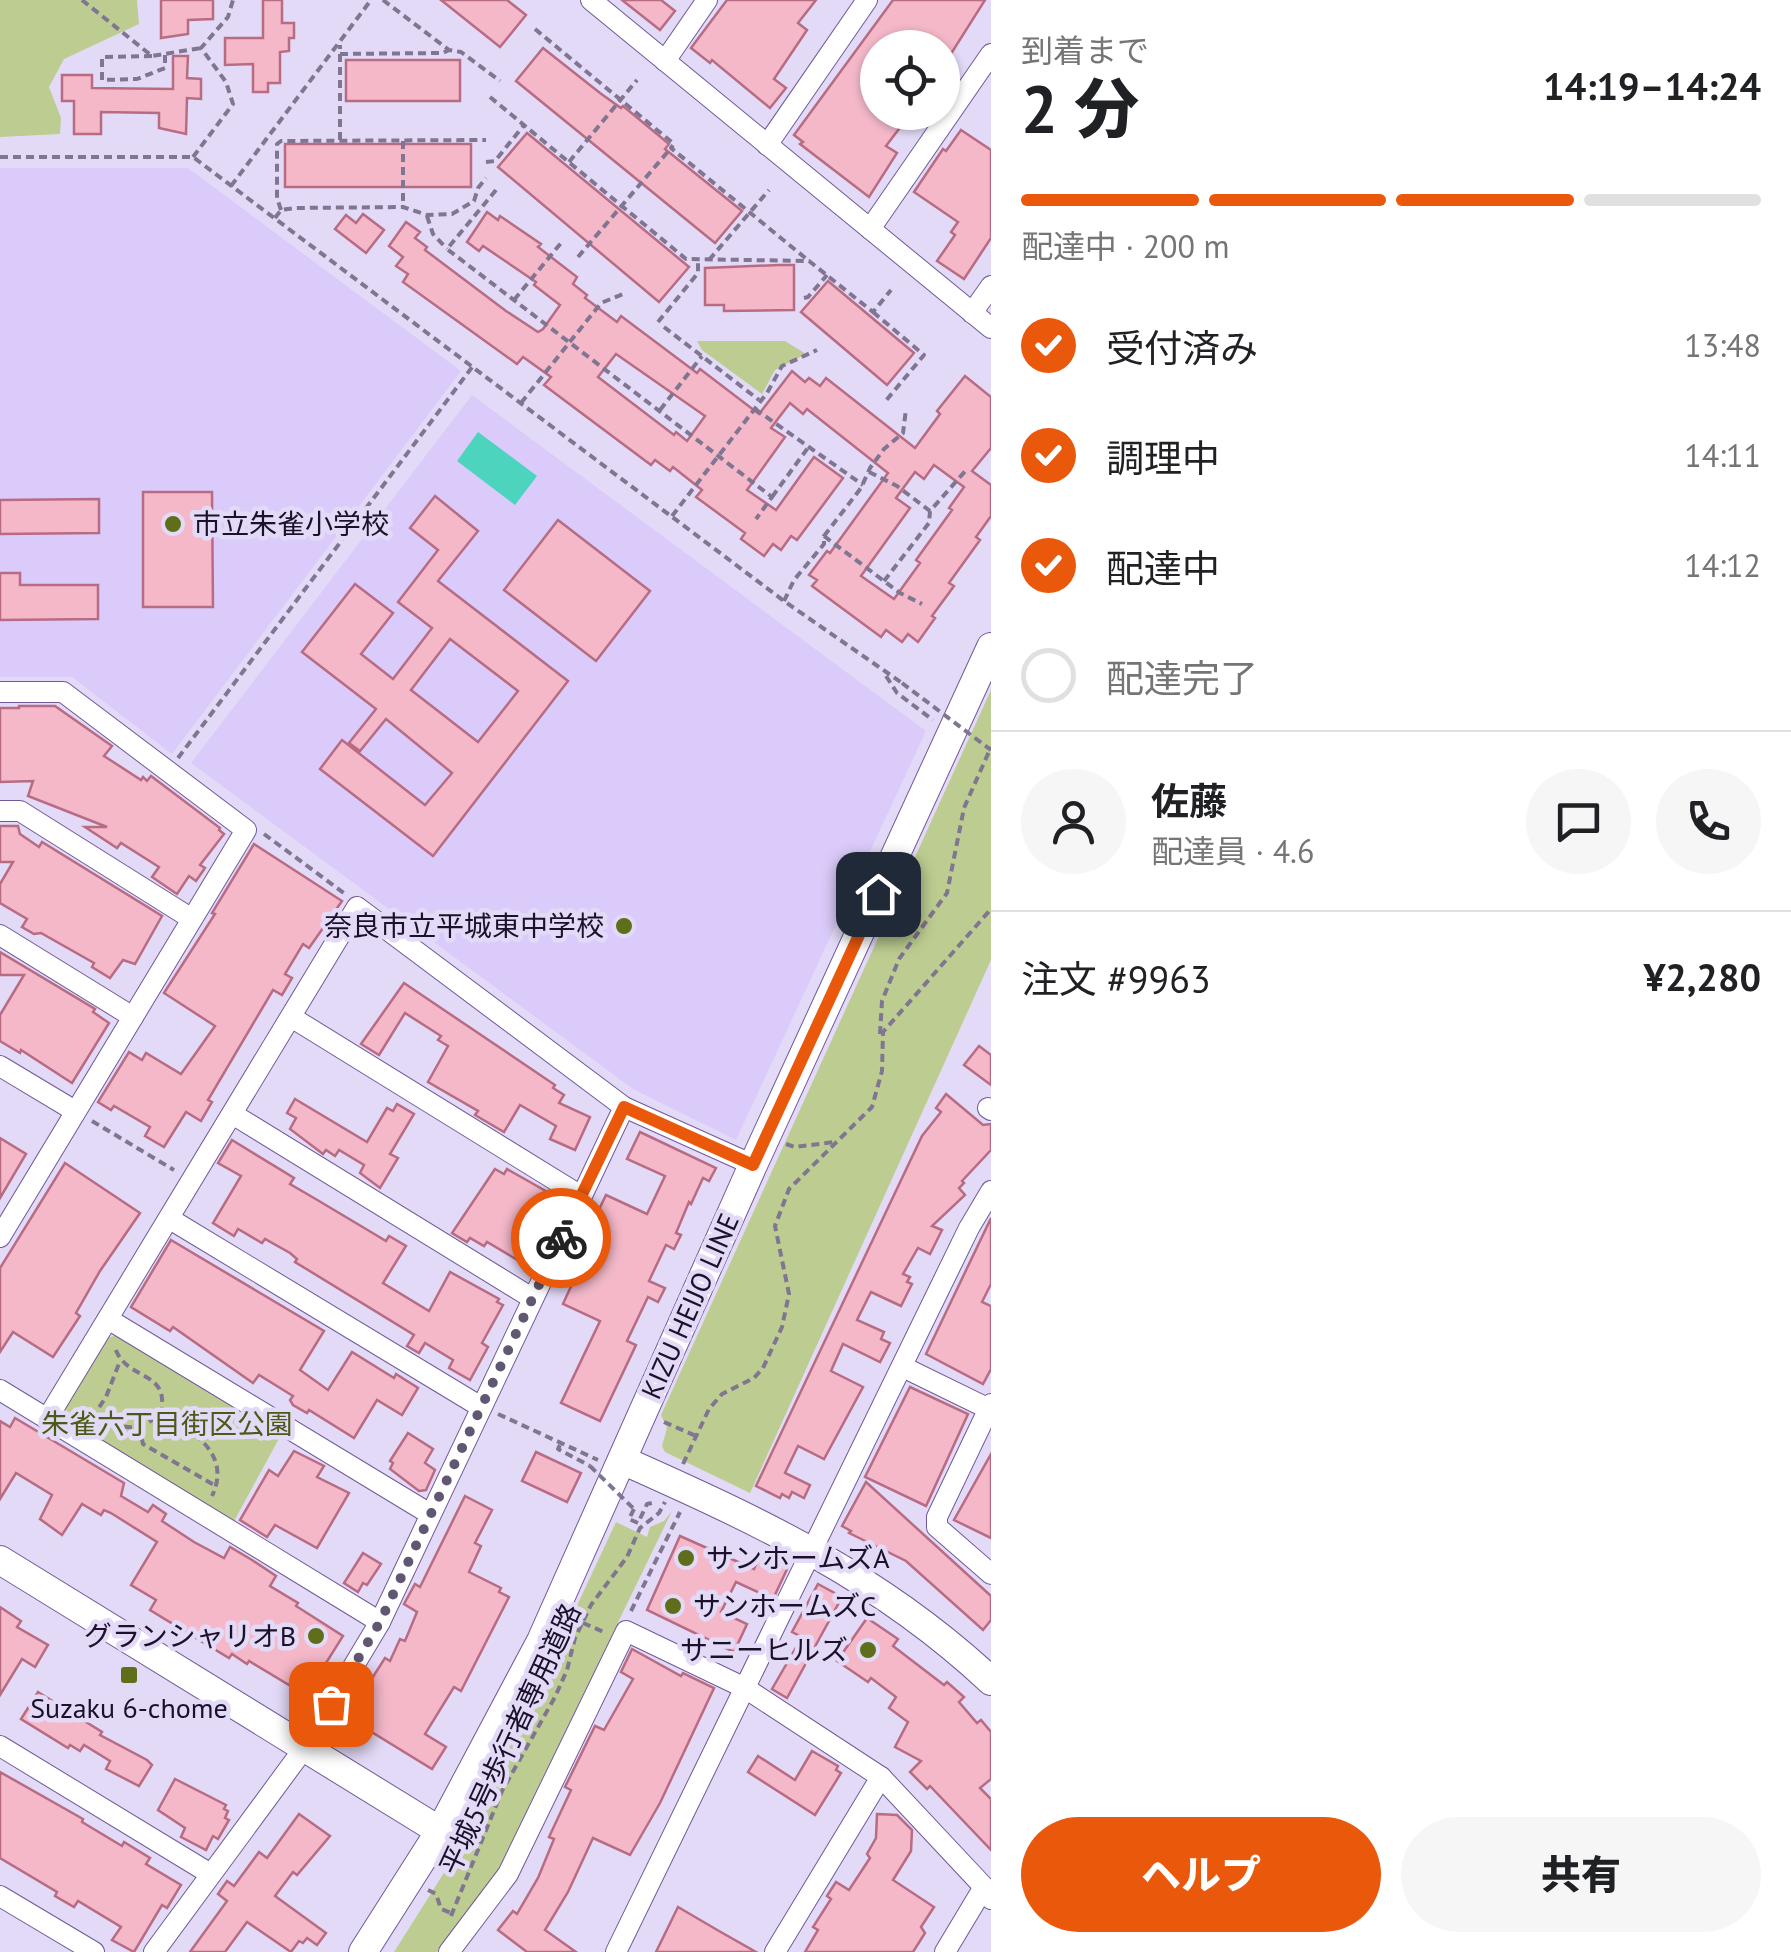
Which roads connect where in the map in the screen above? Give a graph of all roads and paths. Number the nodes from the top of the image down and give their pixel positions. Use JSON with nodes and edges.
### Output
{"nodes":[{"id":1,"x":82,"y":0,"type":"edge"},
{"id":2,"x":233,"y":0,"type":"edge"},
{"id":3,"x":372,"y":0,"type":"edge"},
{"id":4,"x":384,"y":0,"type":"edge"},
{"id":5,"x":592,"y":0,"type":"edge"},
{"id":6,"x":707,"y":0,"type":"edge"},
{"id":7,"x":866,"y":0,"type":"edge"},
{"id":8,"x":536,"y":29,"type":"dead end"},
{"id":9,"x":340,"y":42,"type":"junction"},
{"id":10,"x":201,"y":48,"type":"junction"},
{"id":11,"x":449,"y":50,"type":"junction"},
{"id":12,"x":165,"y":54,"type":"junction"},
{"id":13,"x":340,"y":54,"type":"junction"},
{"id":14,"x":991,"y":54,"type":"edge"},
{"id":15,"x":152,"y":56,"type":"junction"},
{"id":16,"x":665,"y":61,"type":"junction"},
{"id":17,"x":637,"y":80,"type":"dead end"},
{"id":18,"x":500,"y":82,"type":"dead end"},
{"id":19,"x":490,"y":97,"type":"dead end"},
{"id":20,"x":621,"y":100,"type":"junction"},
{"id":21,"x":524,"y":125,"type":"junction"},
{"id":22,"x":340,"y":140,"type":"junction"},
{"id":23,"x":402,"y":140,"type":"junction"},
{"id":24,"x":486,"y":140,"type":"dead end"},
{"id":25,"x":767,"y":145,"type":"junction"},
{"id":26,"x":672,"y":148,"type":"junction"},
{"id":27,"x":0,"y":157,"type":"edge"},
{"id":28,"x":193,"y":158,"type":"junction"},
{"id":29,"x":486,"y":162,"type":"dead end"},
{"id":30,"x":569,"y":162,"type":"junction"},
{"id":31,"x":486,"y":178,"type":"dead end"},
{"id":32,"x":231,"y":186,"type":"junction"},
{"id":33,"x":496,"y":190,"type":"dead end"},
{"id":34,"x":770,"y":190,"type":"dead end"},
{"id":35,"x":474,"y":201,"type":"junction"},
{"id":36,"x":622,"y":206,"type":"junction"},
{"id":37,"x":402,"y":207,"type":"junction"},
{"id":38,"x":281,"y":210,"type":"junction"},
{"id":39,"x":480,"y":211,"type":"junction"},
{"id":40,"x":750,"y":212,"type":"junction"},
{"id":41,"x":427,"y":215,"type":"junction"},
{"id":42,"x":275,"y":218,"type":"junction"},
{"id":43,"x":870,"y":229,"type":"junction"},
{"id":44,"x":561,"y":243,"type":"dead end"},
{"id":45,"x":448,"y":249,"type":"junction"},
{"id":46,"x":578,"y":257,"type":"dead end"},
{"id":47,"x":698,"y":259,"type":"junction"},
{"id":48,"x":709,"y":260,"type":"junction"},
{"id":49,"x":809,"y":261,"type":"junction"},
{"id":50,"x":828,"y":275,"type":"junction"},
{"id":51,"x":991,"y":286,"type":"edge"},
{"id":52,"x":891,"y":290,"type":"dead end"},
{"id":53,"x":623,"y":294,"type":"dead end"},
{"id":54,"x":804,"y":298,"type":"dead end"},
{"id":55,"x":514,"y":300,"type":"junction"},
{"id":56,"x":874,"y":312,"type":"junction"},
{"id":57,"x":972,"y":313,"type":"junction"},
{"id":58,"x":658,"y":322,"type":"dead end"},
{"id":59,"x":664,"y":327,"type":"dead end"},
{"id":60,"x":991,"y":328,"type":"edge"},
{"id":61,"x":570,"y":341,"type":"junction"},
{"id":62,"x":817,"y":350,"type":"dead end"},
{"id":63,"x":702,"y":356,"type":"junction"},
{"id":64,"x":473,"y":366,"type":"junction"},
{"id":65,"x":761,"y":401,"type":"junction"},
{"id":66,"x":522,"y":403,"type":"junction"},
{"id":67,"x":884,"y":403,"type":"dead end"},
{"id":68,"x":755,"y":409,"type":"junction"},
{"id":69,"x":906,"y":409,"type":"dead end"},
{"id":70,"x":660,"y":410,"type":"junction"},
{"id":71,"x":810,"y":445,"type":"junction"},
{"id":72,"x":718,"y":455,"type":"junction"},
{"id":73,"x":968,"y":469,"type":"dead end"},
{"id":74,"x":869,"y":472,"type":"junction"},
{"id":75,"x":863,"y":485,"type":"junction"},
{"id":76,"x":772,"y":497,"type":"junction"},
{"id":77,"x":930,"y":511,"type":"junction"},
{"id":78,"x":672,"y":516,"type":"junction"},
{"id":79,"x":756,"y":519,"type":"dead end"},
{"id":80,"x":824,"y":536,"type":"junction"},
{"id":81,"x":884,"y":582,"type":"junction"},
{"id":82,"x":784,"y":600,"type":"junction"},
{"id":83,"x":922,"y":604,"type":"dead end"},
{"id":84,"x":991,"y":647,"type":"edge"},
{"id":85,"x":883,"y":672,"type":"junction"},
{"id":86,"x":0,"y":692,"type":"edge"},
{"id":87,"x":936,"y":722,"type":"dead end"},
{"id":88,"x":991,"y":748,"type":"edge"},
{"id":89,"x":169,"y":771,"type":"junction"},
{"id":90,"x":0,"y":812,"type":"edge"},
{"id":91,"x":246,"y":830,"type":"junction"},
{"id":92,"x":357,"y":908,"type":"junction"},
{"id":93,"x":991,"y":909,"type":"edge"},
{"id":94,"x":192,"y":918,"type":"junction"},
{"id":95,"x":0,"y":935,"type":"edge"},
{"id":96,"x":133,"y":1017,"type":"junction"},
{"id":97,"x":291,"y":1017,"type":"junction"},
{"id":98,"x":881,"y":1040,"type":"junction"},
{"id":99,"x":0,"y":1066,"type":"edge"},
{"id":100,"x":624,"y":1107,"type":"junction"},
{"id":101,"x":75,"y":1111,"type":"junction"},
{"id":102,"x":234,"y":1114,"type":"junction"},
{"id":103,"x":782,"y":1142,"type":"dead end"},
{"id":104,"x":837,"y":1142,"type":"junction"},
{"id":105,"x":753,"y":1165,"type":"junction"},
{"id":106,"x":191,"y":1181,"type":"junction"},
{"id":107,"x":991,"y":1190,"type":"edge"},
{"id":108,"x":581,"y":1196,"type":"junction"},
{"id":109,"x":7,"y":1210,"type":"edge"},
{"id":110,"x":170,"y":1218,"type":"junction"},
{"id":111,"x":0,"y":1238,"type":"edge"},
{"id":112,"x":532,"y":1298,"type":"junction"},
{"id":113,"x":107,"y":1320,"type":"junction"},
{"id":114,"x":120,"y":1361,"type":"junction"},
{"id":115,"x":904,"y":1367,"type":"junction"},
{"id":116,"x":0,"y":1390,"type":"edge"},
{"id":117,"x":990,"y":1406,"type":"edge"},
{"id":118,"x":481,"y":1407,"type":"junction"},
{"id":119,"x":162,"y":1412,"type":"junction"},
{"id":120,"x":92,"y":1418,"type":"junction"},
{"id":121,"x":659,"y":1422,"type":"dead end"},
{"id":122,"x":55,"y":1424,"type":"junction"},
{"id":123,"x":138,"y":1426,"type":"junction"},
{"id":124,"x":696,"y":1436,"type":"junction"},
{"id":125,"x":560,"y":1443,"type":"junction"},
{"id":126,"x":610,"y":1460,"type":"junction"},
{"id":127,"x":681,"y":1468,"type":"dead end"},
{"id":128,"x":216,"y":1486,"type":"junction"},
{"id":129,"x":682,"y":1508,"type":"dead end"},
{"id":130,"x":202,"y":1514,"type":"junction"},
{"id":131,"x":430,"y":1514,"type":"junction"},
{"id":132,"x":813,"y":1550,"type":"junction"},
{"id":133,"x":0,"y":1560,"type":"edge"},
{"id":134,"x":991,"y":1574,"type":"edge"},
{"id":135,"x":380,"y":1622,"type":"junction"},
{"id":136,"x":626,"y":1631,"type":"junction"},
{"id":137,"x":991,"y":1681,"type":"edge"},
{"id":138,"x":745,"y":1688,"type":"junction"},
{"id":139,"x":0,"y":1746,"type":"edge"},
{"id":140,"x":305,"y":1746,"type":"junction"},
{"id":141,"x":881,"y":1778,"type":"junction"},
{"id":142,"x":440,"y":1831,"type":"junction"},
{"id":143,"x":484,"y":1837,"type":"junction"},
{"id":144,"x":441,"y":1866,"type":"dead end"},
{"id":145,"x":209,"y":1873,"type":"junction"},
{"id":146,"x":428,"y":1890,"type":"dead end"},
{"id":147,"x":988,"y":1893,"type":"edge"},
{"id":148,"x":0,"y":1896,"type":"edge"},
{"id":149,"x":452,"y":1914,"type":"junction"},
{"id":150,"x":444,"y":1930,"type":"dead end"},
{"id":151,"x":94,"y":1952,"type":"edge"},
{"id":152,"x":154,"y":1952,"type":"edge"},
{"id":153,"x":363,"y":1952,"type":"edge"},
{"id":154,"x":448,"y":1952,"type":"edge"},
{"id":155,"x":616,"y":1952,"type":"edge"},
{"id":156,"x":775,"y":1952,"type":"edge"},
{"id":157,"x":945,"y":1952,"type":"edge"}],
"edges":[{"from":1,"to":15,"type":"path"},
{"from":2,"to":10,"type":"path"},
{"from":3,"to":9,"type":"path"},
{"from":4,"to":11,"type":"path"},
{"from":5,"to":16,"type":"street"},
{"from":6,"to":16,"type":"street"},
{"from":7,"to":25,"type":"street"},
{"from":8,"to":20,"type":"path"},
{"from":9,"to":13,"type":"path"},
{"from":9,"to":32,"type":"path"},
{"from":10,"to":12,"type":"path"},
{"from":10,"to":28,"type":"path"},
{"from":11,"to":13,"type":"path"},
{"from":11,"to":18,"type":"path"},
{"from":12,"to":15,"type":"path"},
{"from":12,"to":15,"type":"path"},
{"from":13,"to":22,"type":"path"},
{"from":14,"to":43,"type":"street"},
{"from":16,"to":25,"type":"street"},
{"from":17,"to":20,"type":"path"},
{"from":19,"to":21,"type":"path"},
{"from":20,"to":26,"type":"path"},
{"from":20,"to":30,"type":"path"},
{"from":21,"to":29,"type":"path"},
{"from":21,"to":30,"type":"path"},
{"from":22,"to":23,"type":"path"},
{"from":22,"to":38,"type":"path"},
{"from":23,"to":24,"type":"path"},
{"from":23,"to":37,"type":"path"},
{"from":25,"to":43,"type":"street"},
{"from":26,"to":36,"type":"path"},
{"from":26,"to":40,"type":"path"},
{"from":27,"to":28,"type":"path"},
{"from":28,"to":32,"type":"path"},
{"from":30,"to":36,"type":"path"},
{"from":31,"to":35,"type":"path"},
{"from":32,"to":42,"type":"path"},
{"from":33,"to":39,"type":"path"},
{"from":34,"to":40,"type":"path"},
{"from":35,"to":39,"type":"path"},
{"from":35,"to":41,"type":"path"},
{"from":36,"to":46,"type":"path"},
{"from":36,"to":47,"type":"path"},
{"from":37,"to":38,"type":"path"},
{"from":37,"to":41,"type":"path"},
{"from":38,"to":42,"type":"path"},
{"from":39,"to":45,"type":"path"},
{"from":40,"to":48,"type":"path"},
{"from":40,"to":49,"type":"path"},
{"from":41,"to":45,"type":"path"},
{"from":42,"to":64,"type":"path"},
{"from":43,"to":57,"type":"street"},
{"from":44,"to":55,"type":"path"},
{"from":45,"to":55,"type":"path"},
{"from":47,"to":48,"type":"path"},
{"from":47,"to":58,"type":"path"},
{"from":48,"to":49,"type":"path"},
{"from":49,"to":50,"type":"path"},
{"from":50,"to":54,"type":"path"},
{"from":50,"to":56,"type":"path"},
{"from":51,"to":57,"type":"street"},
{"from":52,"to":56,"type":"path"},
{"from":53,"to":61,"type":"path"},
{"from":55,"to":61,"type":"path"},
{"from":56,"to":67,"type":"path"},
{"from":57,"to":60,"type":"street"},
{"from":59,"to":63,"type":"path"},
{"from":61,"to":66,"type":"path"},
{"from":61,"to":70,"type":"path"},
{"from":62,"to":65,"type":"path"},
{"from":63,"to":65,"type":"path"},
{"from":63,"to":70,"type":"path"},
{"from":64,"to":66,"type":"path"},
{"from":64,"to":89,"type":"path"},
{"from":65,"to":68,"type":"path"},
{"from":66,"to":78,"type":"path"},
{"from":68,"to":71,"type":"path"},
{"from":68,"to":72,"type":"path"},
{"from":69,"to":74,"type":"path"},
{"from":70,"to":72,"type":"path"},
{"from":71,"to":75,"type":"path"},
{"from":71,"to":76,"type":"path"},
{"from":72,"to":76,"type":"path"},
{"from":72,"to":78,"type":"path"},
{"from":73,"to":77,"type":"path"},
{"from":74,"to":75,"type":"path"},
{"from":74,"to":77,"type":"path"},
{"from":75,"to":80,"type":"path"},
{"from":76,"to":79,"type":"path"},
{"from":77,"to":81,"type":"path"},
{"from":78,"to":82,"type":"path"},
{"from":80,"to":81,"type":"path"},
{"from":80,"to":82,"type":"path"},
{"from":81,"to":83,"type":"path"},
{"from":82,"to":85,"type":"path"},
{"from":84,"to":105,"type":"main road","name":"KIZU HEIJO LINE"},
{"from":85,"to":87,"type":"path"},
{"from":85,"to":88,"type":"path","bridge":true},
{"from":86,"to":89,"type":"street"},
{"from":88,"to":98,"type":"path"},
{"from":89,"to":91,"type":"street"},
{"from":90,"to":94,"type":"street"},
{"from":91,"to":92,"type":"path"},
{"from":91,"to":94,"type":"street"},
{"from":92,"to":97,"type":"street"},
{"from":92,"to":100,"type":"street"},
{"from":93,"to":98,"type":"path"},
{"from":94,"to":96,"type":"street"},
{"from":95,"to":96,"type":"street"},
{"from":96,"to":101,"type":"street"},
{"from":97,"to":102,"type":"street"},
{"from":97,"to":108,"type":"street"},
{"from":98,"to":104,"type":"path"},
{"from":99,"to":101,"type":"street"},
{"from":100,"to":105,"type":"street"},
{"from":100,"to":108,"type":"street"},
{"from":101,"to":106,"type":"path"},
{"from":101,"to":109,"type":"street"},
{"from":102,"to":106,"type":"street"},
{"from":102,"to":112,"type":"street"},
{"from":103,"to":104,"type":"path"},
{"from":104,"to":124,"type":"path"},
{"from":105,"to":126,"type":"main road","name":"KIZU HEIJO LINE"},
{"from":106,"to":110,"type":"street"},
{"from":107,"to":115,"type":"street"},
{"from":108,"to":112,"type":"street"},
{"from":109,"to":111,"type":"street"},
{"from":110,"to":113,"type":"street"},
{"from":110,"to":118,"type":"street"},
{"from":112,"to":118,"type":"street"},
{"from":113,"to":114,"type":"path"},
{"from":113,"to":122,"type":"street"},
{"from":113,"to":131,"type":"street"},
{"from":114,"to":119,"type":"path"},
{"from":114,"to":120,"type":"path"},
{"from":115,"to":117,"type":"street"},
{"from":115,"to":132,"type":"street"},
{"from":116,"to":122,"type":"street"},
{"from":117,"to":134,"type":"street"},
{"from":118,"to":125,"type":"path"},
{"from":118,"to":131,"type":"street"},
{"from":119,"to":123,"type":"path"},
{"from":119,"to":128,"type":"path"},
{"from":120,"to":122,"type":"path"},
{"from":120,"to":123,"type":"path"},
{"from":121,"to":124,"type":"path"},
{"from":122,"to":130,"type":"street"},
{"from":123,"to":128,"type":"path"},
{"from":124,"to":127,"type":"path"},
{"from":125,"to":126,"type":"path"},
{"from":125,"to":143,"type":"path","name":"平城5号歩行者専用道路","bridge":true},
{"from":126,"to":132,"type":"main road"},
{"from":126,"to":142,"type":"main road","name":"KIZU HEIJO LINE"},
{"from":128,"to":130,"type":"path"},
{"from":129,"to":136,"type":"path"},
{"from":130,"to":135,"type":"street"},
{"from":131,"to":135,"type":"street"},
{"from":132,"to":137,"type":"main road"},
{"from":132,"to":138,"type":"street"},
{"from":133,"to":140,"type":"main road"},
{"from":135,"to":140,"type":"street"},
{"from":136,"to":138,"type":"street"},
{"from":136,"to":154,"type":"street"},
{"from":138,"to":141,"type":"street"},
{"from":138,"to":155,"type":"street"},
{"from":139,"to":145,"type":"street"},
{"from":140,"to":142,"type":"main road"},
{"from":140,"to":145,"type":"street"},
{"from":141,"to":147,"type":"street"},
{"from":141,"to":156,"type":"street"},
{"from":142,"to":153,"type":"main road","name":"KIZU HEIJO LINE"},
{"from":143,"to":144,"type":"path"},
{"from":143,"to":149,"type":"path","name":"平城5号歩行者専用道路"},
{"from":145,"to":152,"type":"street"},
{"from":146,"to":149,"type":"path"},
{"from":147,"to":157,"type":"street"},
{"from":148,"to":151,"type":"street"},
{"from":149,"to":150,"type":"path","name":"平城5号歩行者専用道路"}]}
